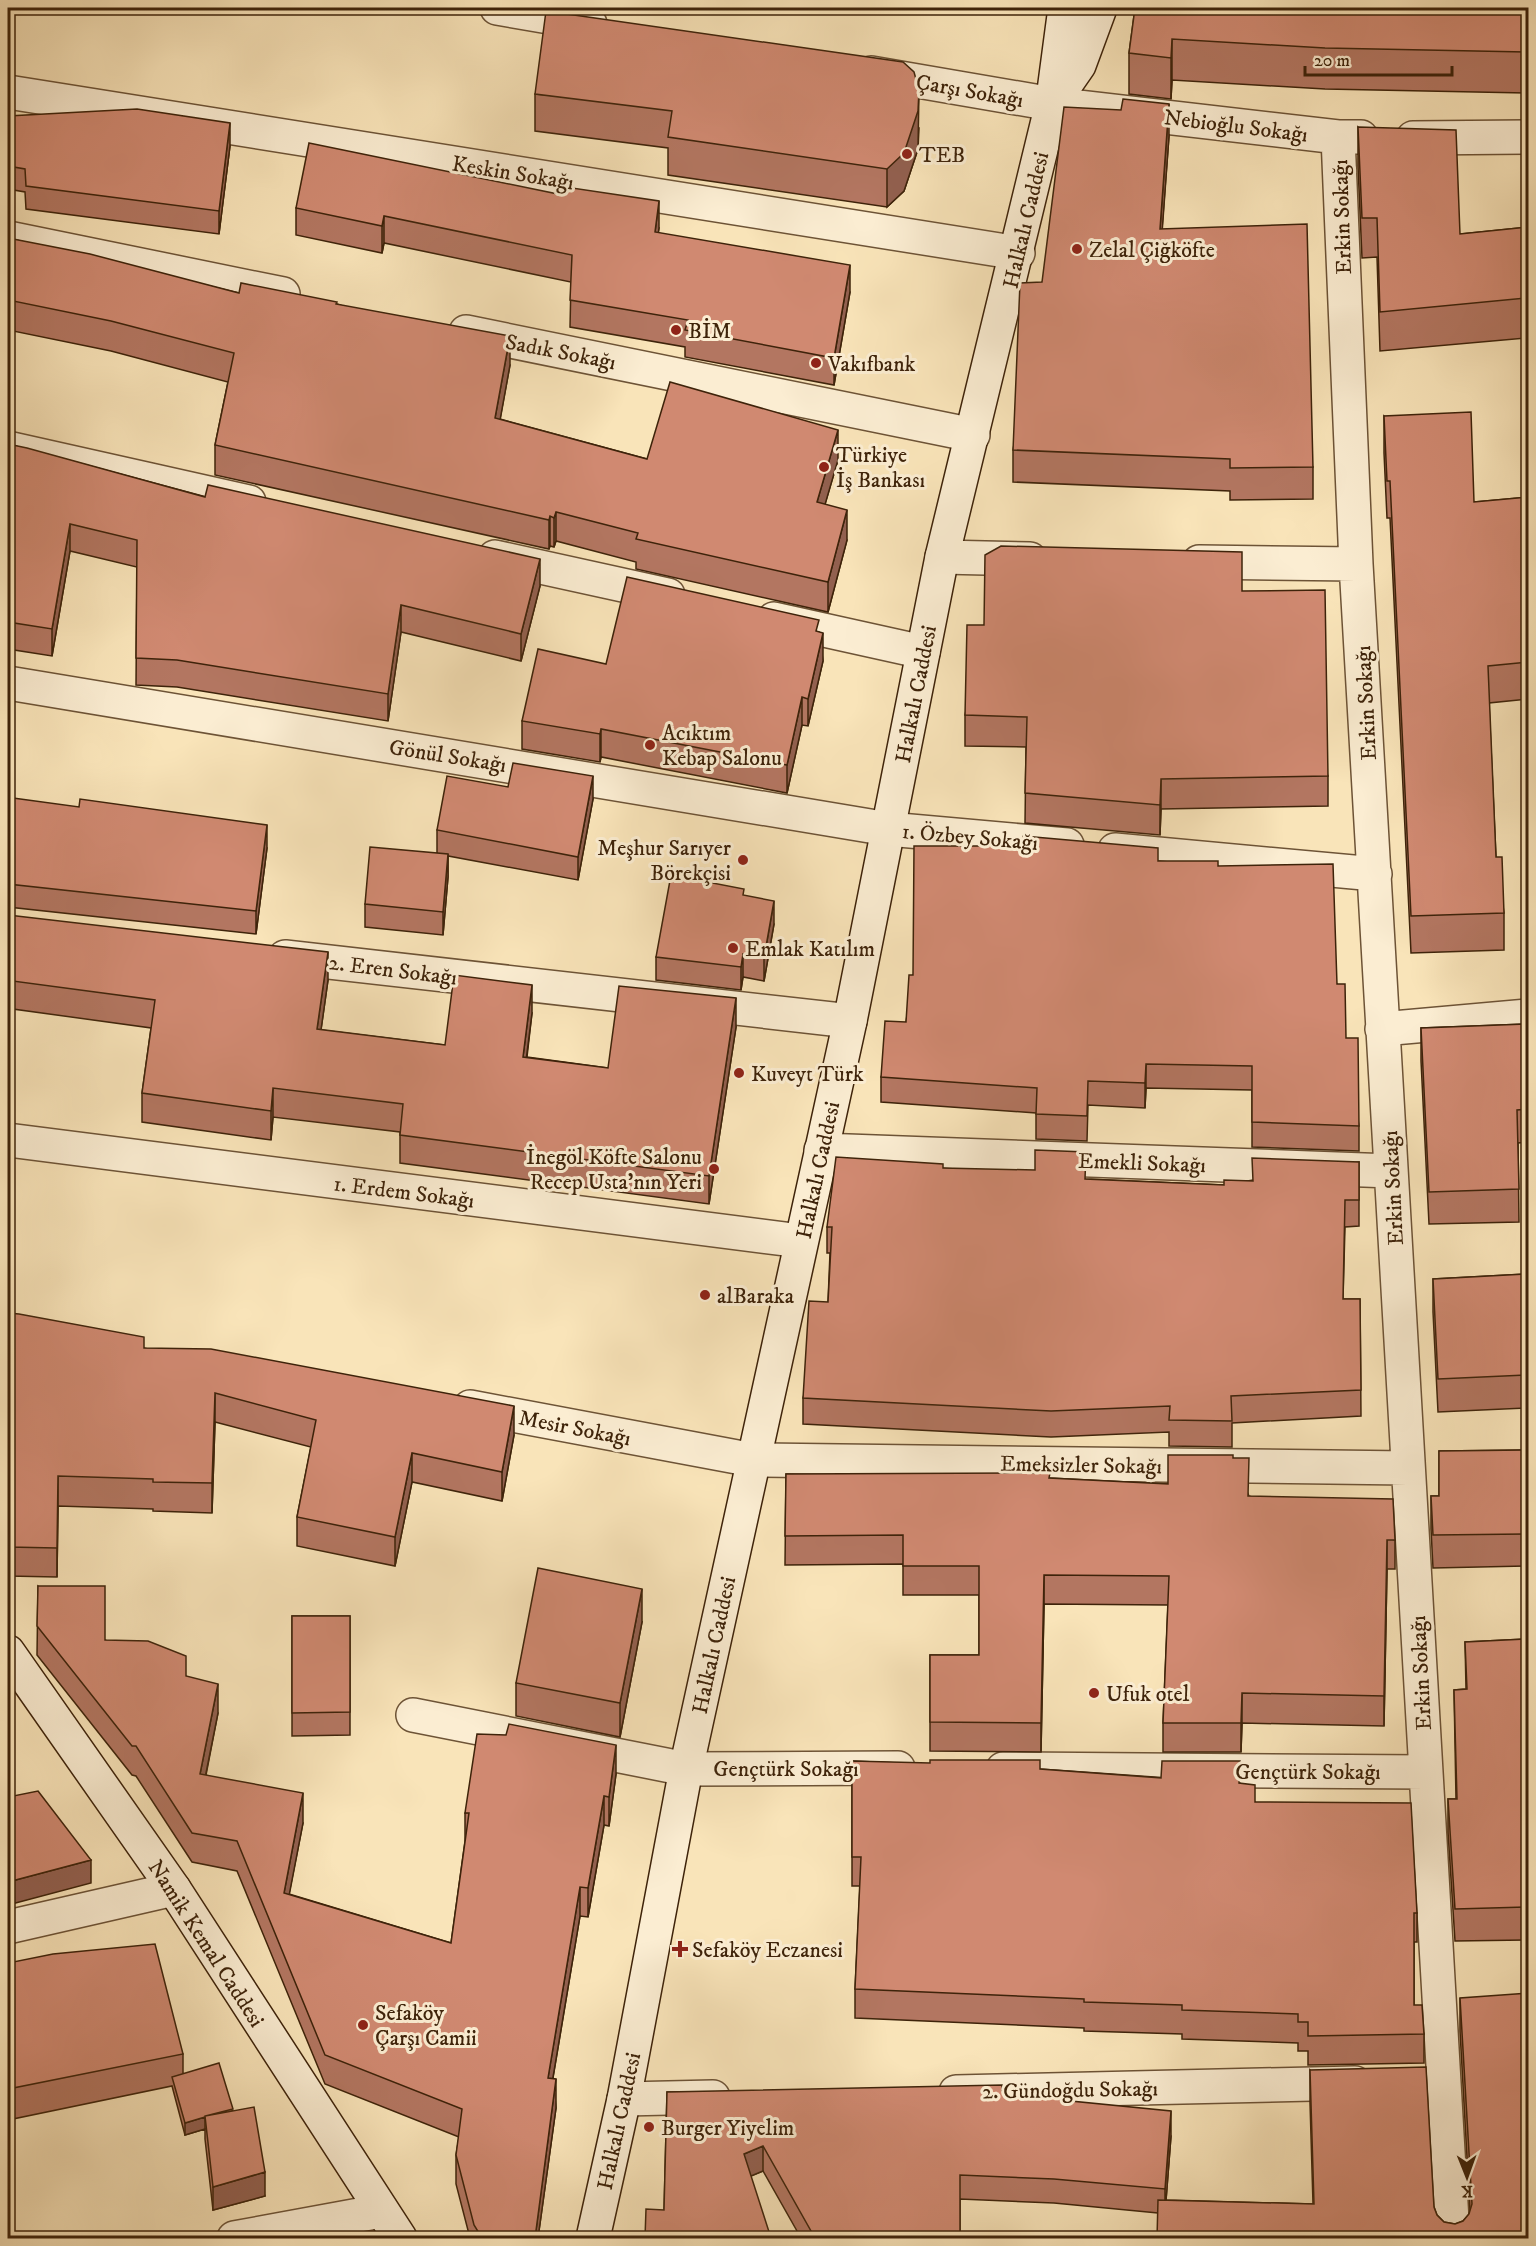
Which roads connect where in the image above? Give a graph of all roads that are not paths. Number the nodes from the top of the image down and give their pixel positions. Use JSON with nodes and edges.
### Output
{"nodes":[{"id":1,"x":497,"y":8,"type":"edge"},
{"id":2,"x":1065,"y":8,"type":"edge"},
{"id":3,"x":1100,"y":8,"type":"edge"},
{"id":4,"x":615,"y":28,"type":"edge"},
{"id":5,"x":840,"y":67,"type":"edge"},
{"id":6,"x":8,"y":92,"type":"edge"},
{"id":7,"x":1052,"y":104,"type":"junction"},
{"id":8,"x":1338,"y":137,"type":"junction"},
{"id":9,"x":1528,"y":137,"type":"edge"},
{"id":10,"x":8,"y":238,"type":"edge"},
{"id":11,"x":1018,"y":253,"type":"junction"},
{"id":12,"x":310,"y":300,"type":"edge"},
{"id":13,"x":438,"y":326,"type":"edge"},
{"id":14,"x":973,"y":435,"type":"junction"},
{"id":15,"x":8,"y":448,"type":"edge"},
{"id":16,"x":274,"y":508,"type":"edge"},
{"id":17,"x":471,"y":552,"type":"edge"},
{"id":18,"x":942,"y":558,"type":"junction"},
{"id":19,"x":1060,"y":559,"type":"edge"},
{"id":20,"x":1167,"y":561,"type":"edge"},
{"id":21,"x":1356,"y":564,"type":"junction"},
{"id":22,"x":692,"y":601,"type":"edge"},
{"id":23,"x":750,"y":614,"type":"edge"},
{"id":24,"x":923,"y":652,"type":"junction"},
{"id":25,"x":8,"y":682,"type":"edge"},
{"id":26,"x":888,"y":829,"type":"junction"},
{"id":27,"x":1375,"y":874,"type":"junction"},
{"id":28,"x":256,"y":953,"type":"edge"},
{"id":29,"x":1528,"y":1016,"type":"edge"},
{"id":30,"x":850,"y":1021,"type":"junction"},
{"id":31,"x":1382,"y":1029,"type":"junction"},
{"id":32,"x":8,"y":1140,"type":"edge"},
{"id":33,"x":821,"y":1150,"type":"junction"},
{"id":34,"x":1391,"y":1171,"type":"junction"},
{"id":35,"x":801,"y":1241,"type":"junction"},
{"id":36,"x":435,"y":1401,"type":"edge"},
{"id":37,"x":753,"y":1460,"type":"junction"},
{"id":38,"x":1408,"y":1468,"type":"junction"},
{"id":39,"x":9,"y":1655,"type":"edge"},
{"id":40,"x":413,"y":1715,"type":"dead end"},
{"id":41,"x":923,"y":1768,"type":"edge"},
{"id":42,"x":686,"y":1769,"type":"junction"},
{"id":43,"x":970,"y":1769,"type":"edge"},
{"id":44,"x":1426,"y":1772,"type":"junction"},
{"id":45,"x":174,"y":1889,"type":"junction"},
{"id":46,"x":8,"y":1927,"type":"edge"},
{"id":47,"x":1384,"y":2082,"type":"edge"},
{"id":48,"x":921,"y":2092,"type":"edge"},
{"id":49,"x":743,"y":2096,"type":"edge"},
{"id":50,"x":624,"y":2099,"type":"junction"},
{"id":51,"x":381,"y":2211,"type":"junction"},
{"id":52,"x":234,"y":2238,"type":"edge"},
{"id":53,"x":400,"y":2238,"type":"edge"},
{"id":54,"x":593,"y":2238,"type":"edge"},
{"id":55,"x":1452,"y":2238,"type":"edge"}],
"edges":[{"from":1,"to":4,"type":"street"},
{"from":2,"to":7,"type":"street"},
{"from":3,"to":7,"type":"street","name":"Halkalı Caddesi"},
{"from":5,"to":7,"type":"street","name":"Çarşı Sokağı"},
{"from":6,"to":11,"type":"street","name":"Keskin Sokağı"},
{"from":7,"to":8,"type":"street","name":"Nebioğlu Sokağı"},
{"from":7,"to":11,"type":"street","name":"Halkalı Caddesi"},
{"from":8,"to":9,"type":"street","name":"Nebioğlu Sokağı"},
{"from":8,"to":21,"type":"street","name":"Erkin Sokağı"},
{"from":10,"to":12,"type":"street"},
{"from":11,"to":14,"type":"street","name":"Halkalı Caddesi"},
{"from":13,"to":14,"type":"street","name":"Sadık Sokağı"},
{"from":14,"to":18,"type":"street","name":"Halkalı Caddesi"},
{"from":15,"to":16,"type":"street"},
{"from":17,"to":22,"type":"street"},
{"from":18,"to":19,"type":"street"},
{"from":18,"to":24,"type":"street","name":"Halkalı Caddesi"},
{"from":20,"to":21,"type":"street"},
{"from":21,"to":27,"type":"street","name":"Erkin Sokağı"},
{"from":23,"to":24,"type":"street"},
{"from":24,"to":26,"type":"street","name":"Halkalı Caddesi"},
{"from":25,"to":26,"type":"street","name":"Gönül Sokağı"},
{"from":26,"to":27,"type":"street","name":"1. Özbey Sokağı"},
{"from":26,"to":30,"type":"street","name":"Halkalı Caddesi"},
{"from":27,"to":31,"type":"street","name":"Erkin Sokağı"},
{"from":28,"to":30,"type":"street","name":"2. Eren Sokağı"},
{"from":29,"to":31,"type":"street"},
{"from":30,"to":33,"type":"street","name":"Halkalı Caddesi"},
{"from":31,"to":34,"type":"street","name":"Erkin Sokağı"},
{"from":32,"to":35,"type":"street","name":"1. Erdem Sokağı"},
{"from":33,"to":34,"type":"street","name":"Emekli Sokağı"},
{"from":33,"to":35,"type":"street","name":"Halkalı Caddesi"},
{"from":34,"to":38,"type":"street","name":"Erkin Sokağı"},
{"from":35,"to":37,"type":"street","name":"Halkalı Caddesi"},
{"from":36,"to":37,"type":"street","name":"Mesir Sokağı"},
{"from":37,"to":38,"type":"street","name":"Emeksizler Sokağı"},
{"from":37,"to":42,"type":"street","name":"Halkalı Caddesi"},
{"from":38,"to":44,"type":"street","name":"Erkin Sokağı"},
{"from":39,"to":45,"type":"street","name":"Namik Kemal Caddesi"},
{"from":40,"to":42,"type":"street","name":"Gençtürk Sokağı"},
{"from":41,"to":42,"type":"street","name":"Gençtürk Sokağı"},
{"from":42,"to":50,"type":"street","name":"Halkalı Caddesi"},
{"from":43,"to":44,"type":"street","name":"Gençtürk Sokağı"},
{"from":44,"to":55,"type":"street","name":"Erkin Sokağı"},
{"from":45,"to":46,"type":"street"},
{"from":45,"to":51,"type":"street","name":"Namik Kemal Caddesi"},
{"from":47,"to":48,"type":"street","name":"2. Gündoğdu Sokağı"},
{"from":49,"to":50,"type":"street"},
{"from":50,"to":54,"type":"street","name":"Halkalı Caddesi"},
{"from":51,"to":52,"type":"street"},
{"from":51,"to":53,"type":"street","name":"Namik Kemal Caddesi"}]}
